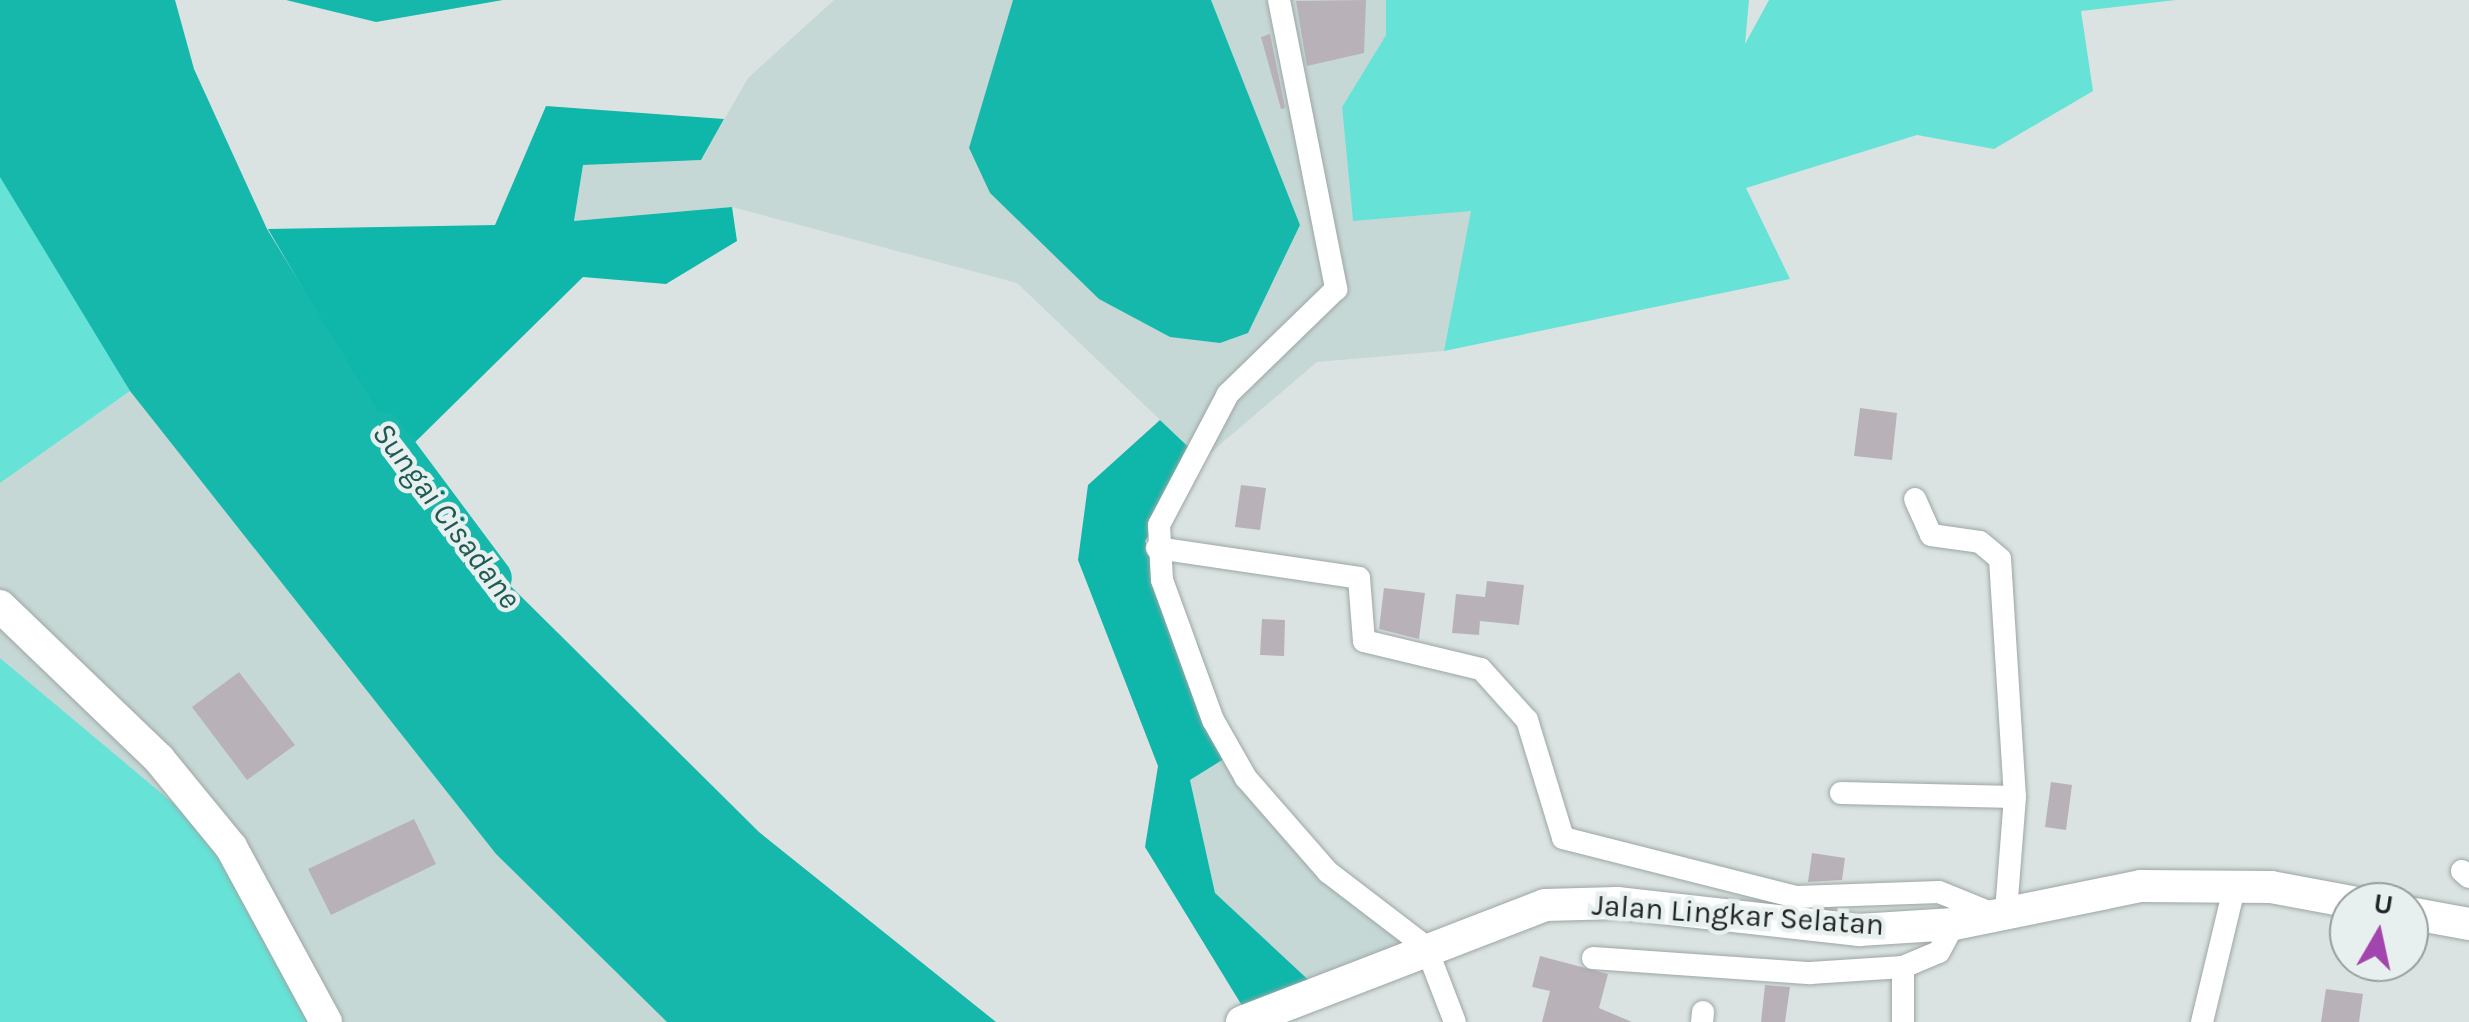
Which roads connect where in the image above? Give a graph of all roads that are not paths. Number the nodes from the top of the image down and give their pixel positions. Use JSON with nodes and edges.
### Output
{"nodes":[{"id":1,"x":1278,"y":0,"type":"edge"},
{"id":2,"x":1916,"y":500,"type":"dead end"},
{"id":3,"x":1157,"y":548,"type":"junction"},
{"id":4,"x":0,"y":606,"type":"edge"},
{"id":5,"x":1841,"y":793,"type":"dead end"},
{"id":6,"x":2015,"y":797,"type":"junction"},
{"id":7,"x":2235,"y":885,"type":"junction"},
{"id":8,"x":2329,"y":899,"type":"edge"},
{"id":9,"x":2001,"y":914,"type":"junction"},
{"id":10,"x":2429,"y":917,"type":"edge"},
{"id":11,"x":1954,"y":924,"type":"junction"},
{"id":12,"x":2469,"y":924,"type":"edge"},
{"id":13,"x":1426,"y":948,"type":"junction"},
{"id":14,"x":1594,"y":958,"type":"dead end"},
{"id":15,"x":1903,"y":967,"type":"junction"},
{"id":16,"x":326,"y":1022,"type":"edge"},
{"id":17,"x":1242,"y":1022,"type":"edge"},
{"id":18,"x":1455,"y":1022,"type":"edge"},
{"id":19,"x":1902,"y":1022,"type":"edge"},
{"id":20,"x":2202,"y":1022,"type":"edge"}],
"edges":[{"from":1,"to":3,"type":"street"},
{"from":2,"to":6,"type":"street"},
{"from":3,"to":9,"type":"street"},
{"from":3,"to":13,"type":"street"},
{"from":4,"to":16,"type":"main road"},
{"from":5,"to":6,"type":"street"},
{"from":6,"to":9,"type":"street"},
{"from":7,"to":8,"type":"main road","name":"Jalan Lingkar Selatan"},
{"from":7,"to":9,"type":"main road","name":"Jalan Lingkar Selatan"},
{"from":7,"to":20,"type":"street"},
{"from":9,"to":11,"type":"main road","name":"Jalan Lingkar Selatan"},
{"from":10,"to":12,"type":"main road"},
{"from":11,"to":13,"type":"main road","name":"Jalan Lingkar Selatan"},
{"from":11,"to":15,"type":"street"},
{"from":13,"to":17,"type":"main road","name":"Jalan Lingkar Selatan"},
{"from":13,"to":18,"type":"street"},
{"from":14,"to":15,"type":"street"},
{"from":15,"to":19,"type":"street"}]}
